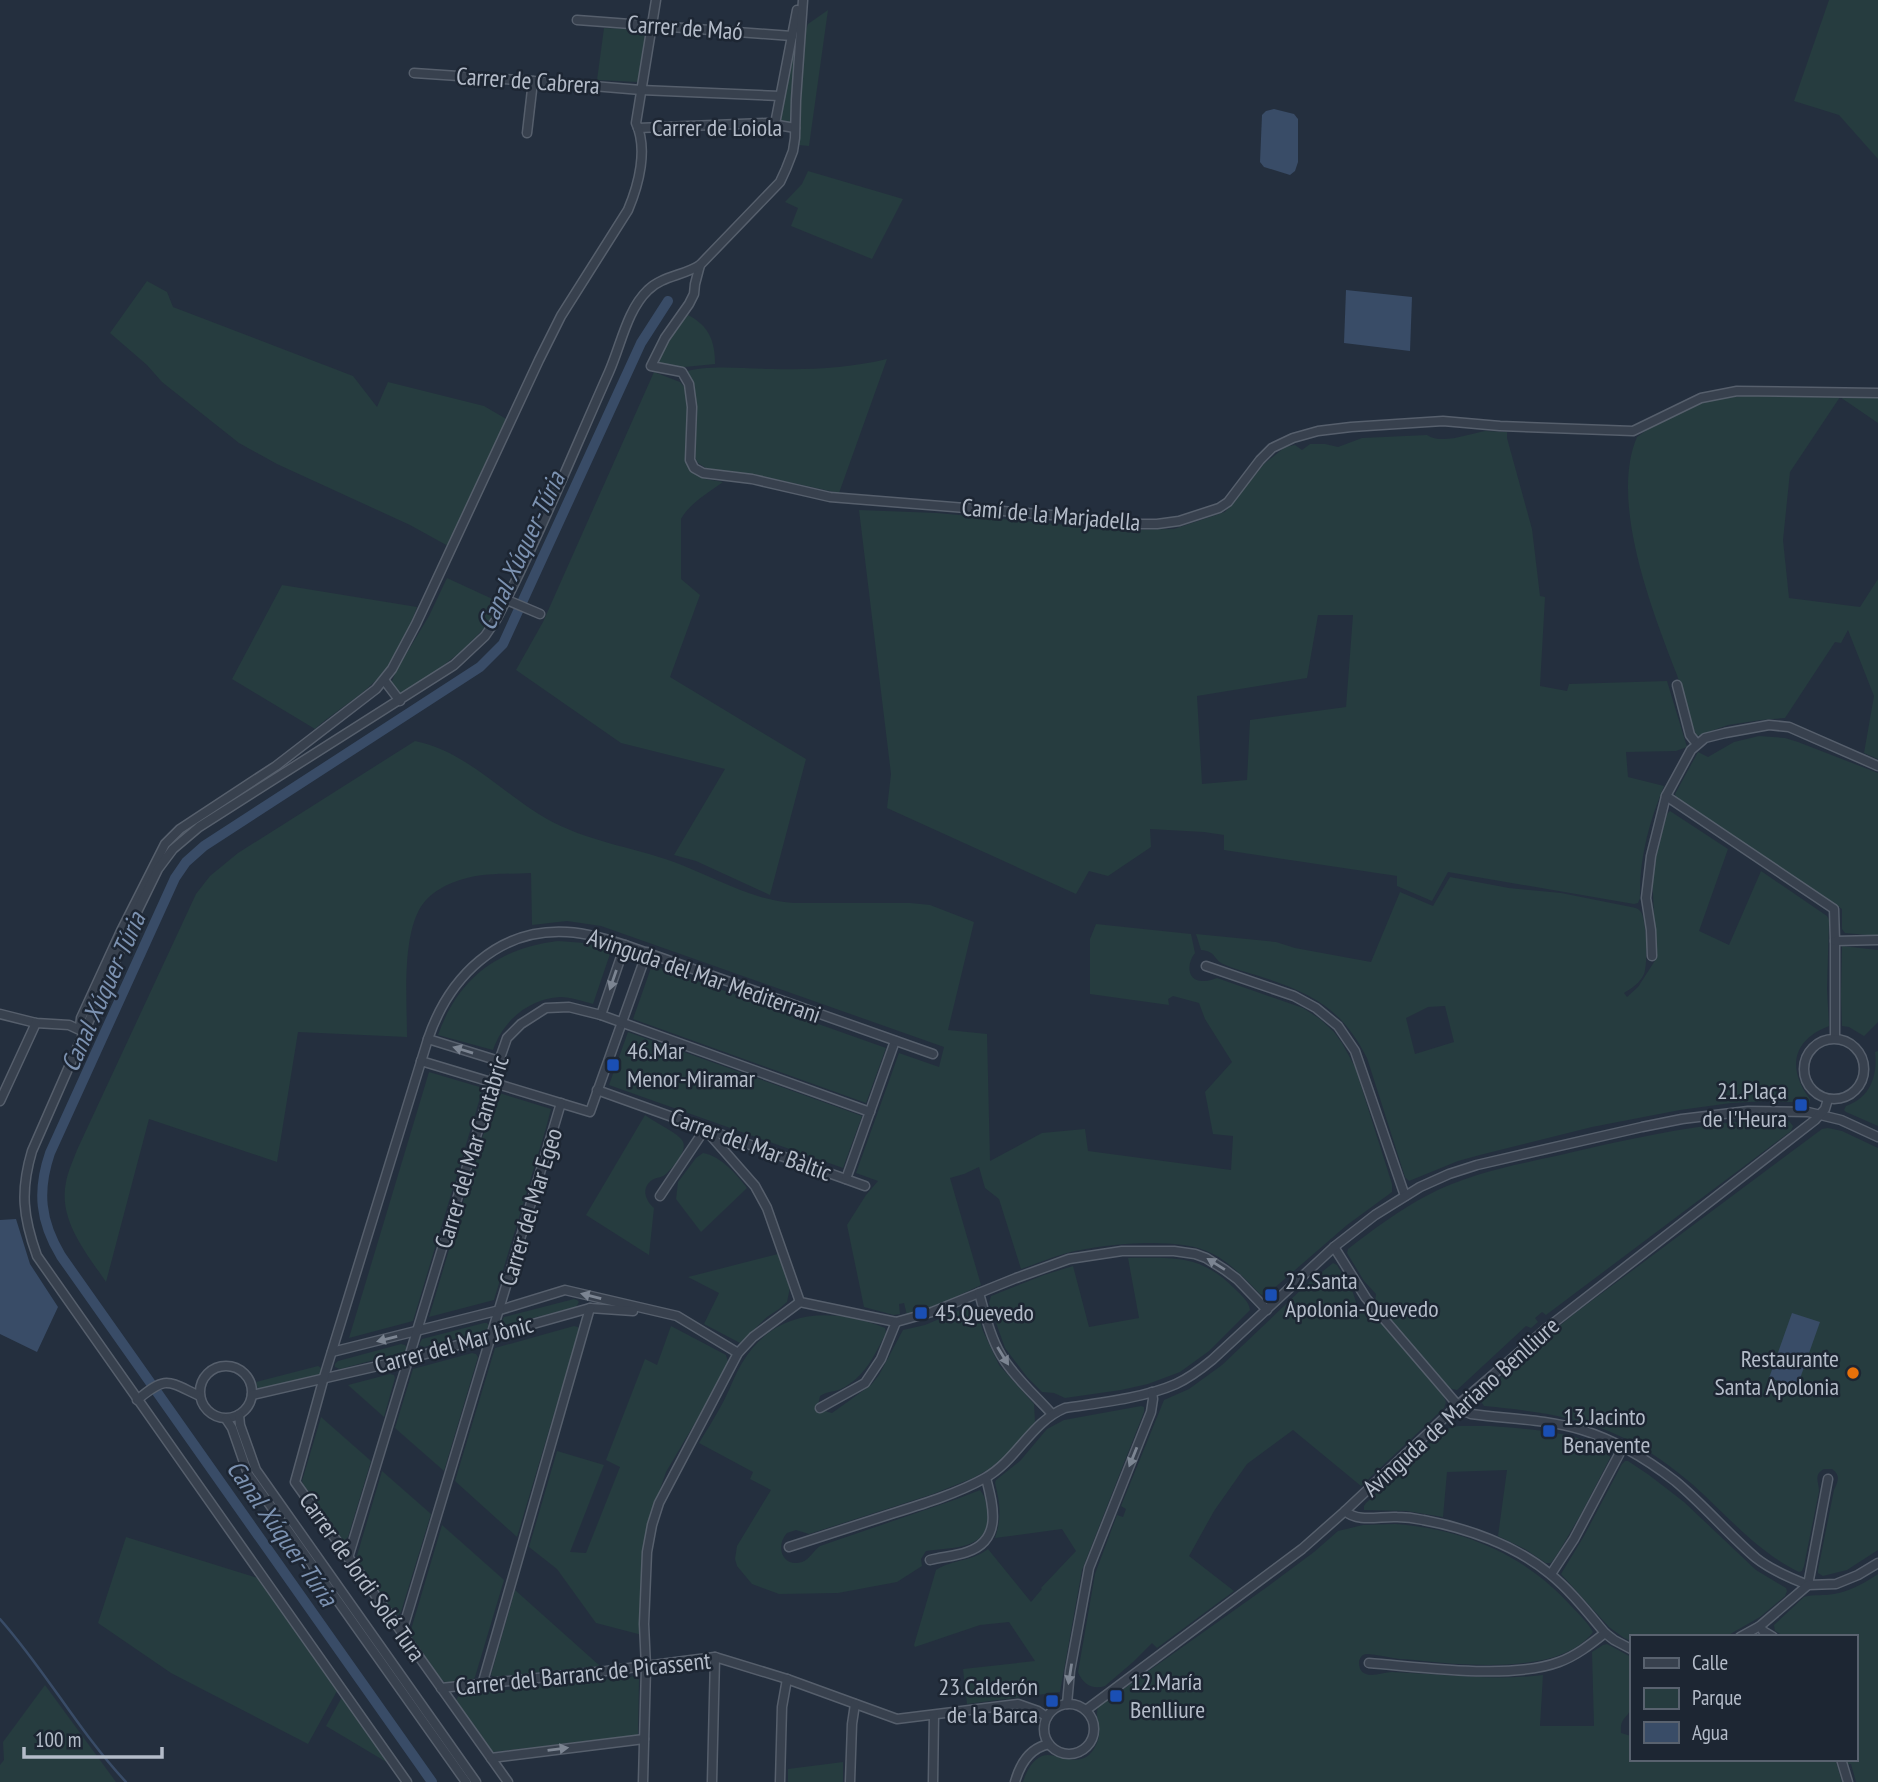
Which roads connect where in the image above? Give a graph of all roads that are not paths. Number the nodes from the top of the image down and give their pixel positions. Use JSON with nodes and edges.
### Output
{"nodes":[{"id":1,"x":656,"y":0,"type":"edge"},
{"id":2,"x":801,"y":0,"type":"edge"},
{"id":3,"x":577,"y":20,"type":"dead end"},
{"id":4,"x":652,"y":26,"type":"junction"},
{"id":5,"x":792,"y":36,"type":"junction"},
{"id":6,"x":414,"y":73,"type":"dead end"},
{"id":7,"x":533,"y":81,"type":"junction"},
{"id":8,"x":641,"y":90,"type":"junction"},
{"id":9,"x":780,"y":96,"type":"junction"},
{"id":10,"x":775,"y":124,"type":"junction"},
{"id":11,"x":639,"y":128,"type":"junction"},
{"id":12,"x":795,"y":128,"type":"junction"},
{"id":13,"x":527,"y":133,"type":"dead end"},
{"id":14,"x":700,"y":265,"type":"junction"},
{"id":15,"x":1878,"y":393,"type":"edge"},
{"id":16,"x":507,"y":600,"type":"junction"},
{"id":17,"x":539,"y":614,"type":"dead end"},
{"id":18,"x":384,"y":680,"type":"junction"},
{"id":19,"x":1677,"y":685,"type":"dead end"},
{"id":20,"x":400,"y":701,"type":"junction"},
{"id":21,"x":1697,"y":744,"type":"junction"},
{"id":22,"x":1878,"y":766,"type":"edge"},
{"id":23,"x":266,"y":772,"type":"junction"},
{"id":24,"x":272,"y":781,"type":"junction"},
{"id":25,"x":1666,"y":796,"type":"junction"},
{"id":26,"x":1878,"y":940,"type":"edge"},
{"id":27,"x":1835,"y":941,"type":"junction"},
{"id":28,"x":625,"y":945,"type":"junction"},
{"id":29,"x":647,"y":952,"type":"junction"},
{"id":30,"x":1652,"y":956,"type":"dead end"},
{"id":31,"x":1206,"y":966,"type":"dead end"},
{"id":32,"x":0,"y":1014,"type":"edge"},
{"id":33,"x":601,"y":1015,"type":"junction"},
{"id":34,"x":81,"y":1018,"type":"junction"},
{"id":35,"x":36,"y":1023,"type":"junction"},
{"id":36,"x":621,"y":1023,"type":"junction"},
{"id":37,"x":69,"y":1025,"type":"junction"},
{"id":38,"x":84,"y":1032,"type":"junction"},
{"id":39,"x":1835,"y":1038,"type":"junction"},
{"id":40,"x":428,"y":1039,"type":"junction"},
{"id":41,"x":895,"y":1041,"type":"junction"},
{"id":42,"x":933,"y":1054,"type":"dead end"},
{"id":43,"x":421,"y":1061,"type":"junction"},
{"id":44,"x":499,"y":1061,"type":"junction"},
{"id":45,"x":492,"y":1082,"type":"junction"},
{"id":46,"x":597,"y":1090,"type":"junction"},
{"id":47,"x":1828,"y":1099,"type":"junction"},
{"id":48,"x":0,"y":1101,"type":"edge"},
{"id":49,"x":561,"y":1104,"type":"junction"},
{"id":50,"x":870,"y":1112,"type":"junction"},
{"id":51,"x":1820,"y":1115,"type":"junction"},
{"id":52,"x":705,"y":1129,"type":"junction"},
{"id":53,"x":1878,"y":1137,"type":"edge"},
{"id":54,"x":846,"y":1179,"type":"junction"},
{"id":55,"x":865,"y":1186,"type":"dead end"},
{"id":56,"x":660,"y":1196,"type":"dead end"},
{"id":57,"x":1405,"y":1196,"type":"junction"},
{"id":58,"x":1334,"y":1247,"type":"junction"},
{"id":59,"x":979,"y":1293,"type":"junction"},
{"id":60,"x":800,"y":1302,"type":"junction"},
{"id":61,"x":590,"y":1308,"type":"junction"},
{"id":62,"x":500,"y":1310,"type":"junction"},
{"id":63,"x":1266,"y":1310,"type":"junction"},
{"id":64,"x":657,"y":1313,"type":"junction"},
{"id":65,"x":896,"y":1322,"type":"junction"},
{"id":66,"x":418,"y":1331,"type":"junction"},
{"id":67,"x":492,"y":1335,"type":"junction"},
{"id":68,"x":332,"y":1352,"type":"junction"},
{"id":69,"x":738,"y":1353,"type":"junction"},
{"id":70,"x":408,"y":1359,"type":"junction"},
{"id":71,"x":324,"y":1377,"type":"junction"},
{"id":72,"x":1152,"y":1392,"type":"junction"},
{"id":73,"x":252,"y":1395,"type":"junction"},
{"id":74,"x":200,"y":1396,"type":"junction"},
{"id":75,"x":140,"y":1398,"type":"junction"},
{"id":76,"x":1458,"y":1405,"type":"junction"},
{"id":77,"x":820,"y":1408,"type":"dead end"},
{"id":78,"x":1052,"y":1413,"type":"junction"},
{"id":79,"x":239,"y":1415,"type":"junction"},
{"id":80,"x":226,"y":1419,"type":"junction"},
{"id":81,"x":1623,"y":1447,"type":"junction"},
{"id":82,"x":986,"y":1478,"type":"junction"},
{"id":83,"x":1828,"y":1479,"type":"dead end"},
{"id":84,"x":1345,"y":1511,"type":"junction"},
{"id":85,"x":789,"y":1547,"type":"dead end"},
{"id":86,"x":348,"y":1558,"type":"junction"},
{"id":87,"x":930,"y":1560,"type":"dead end"},
{"id":88,"x":1878,"y":1563,"type":"edge"},
{"id":89,"x":1551,"y":1574,"type":"junction"},
{"id":90,"x":1808,"y":1585,"type":"junction"},
{"id":91,"x":1760,"y":1626,"type":"junction"},
{"id":92,"x":402,"y":1632,"type":"junction"},
{"id":93,"x":1605,"y":1633,"type":"junction"},
{"id":94,"x":1744,"y":1635,"type":"edge"},
{"id":95,"x":1770,"y":1635,"type":"edge"},
{"id":96,"x":1630,"y":1648,"type":"edge"},
{"id":97,"x":715,"y":1657,"type":"junction"},
{"id":98,"x":1369,"y":1663,"type":"dead end"},
{"id":99,"x":646,"y":1667,"type":"junction"},
{"id":100,"x":787,"y":1679,"type":"junction"},
{"id":101,"x":482,"y":1685,"type":"junction"},
{"id":102,"x":441,"y":1688,"type":"junction"},
{"id":103,"x":855,"y":1704,"type":"junction"},
{"id":104,"x":1067,"y":1704,"type":"junction"},
{"id":105,"x":1086,"y":1710,"type":"junction"},
{"id":106,"x":934,"y":1715,"type":"junction"},
{"id":107,"x":1047,"y":1717,"type":"junction"},
{"id":108,"x":644,"y":1739,"type":"junction"},
{"id":109,"x":1049,"y":1744,"type":"junction"},
{"id":110,"x":491,"y":1758,"type":"junction"},
{"id":111,"x":1842,"y":1761,"type":"edge"},
{"id":112,"x":407,"y":1782,"type":"edge"},
{"id":113,"x":466,"y":1782,"type":"edge"},
{"id":114,"x":477,"y":1782,"type":"edge"},
{"id":115,"x":508,"y":1782,"type":"edge"},
{"id":116,"x":643,"y":1782,"type":"edge"},
{"id":117,"x":712,"y":1782,"type":"edge"},
{"id":118,"x":780,"y":1782,"type":"edge"},
{"id":119,"x":850,"y":1782,"type":"edge"},
{"id":120,"x":933,"y":1782,"type":"edge"},
{"id":121,"x":1015,"y":1782,"type":"edge"},
{"id":122,"x":1848,"y":1782,"type":"edge"}],
"edges":[{"from":1,"to":4,"type":"street"},
{"from":2,"to":5,"type":"street"},
{"from":2,"to":12,"type":"street"},
{"from":3,"to":4,"type":"street","name":"Carrer de Maó"},
{"from":4,"to":5,"type":"street","name":"Carrer de Maó"},
{"from":4,"to":8,"type":"street"},
{"from":5,"to":9,"type":"street"},
{"from":6,"to":7,"type":"street","name":"Carrer de Cabrera"},
{"from":7,"to":8,"type":"street","name":"Carrer de Cabrera"},
{"from":7,"to":13,"type":"street"},
{"from":8,"to":9,"type":"street","name":"Carrer de Cabrera"},
{"from":8,"to":11,"type":"street"},
{"from":9,"to":10,"type":"street"},
{"from":10,"to":11,"type":"street","name":"Carrer de Loiola"},
{"from":10,"to":12,"type":"street","name":"Carrer de Loiola"},
{"from":11,"to":18,"type":"street"},
{"from":12,"to":14,"type":"street"},
{"from":14,"to":15,"type":"street","name":"Camí de la Marjadella"},
{"from":14,"to":16,"type":"street"},
{"from":16,"to":17,"type":"street"},
{"from":16,"to":20,"type":"street"},
{"from":18,"to":20,"type":"street"},
{"from":18,"to":23,"type":"street"},
{"from":19,"to":21,"type":"street"},
{"from":20,"to":24,"type":"street"},
{"from":21,"to":22,"type":"street"},
{"from":21,"to":25,"type":"street"},
{"from":23,"to":24,"type":"street"},
{"from":23,"to":34,"type":"street"},
{"from":24,"to":38,"type":"street"},
{"from":25,"to":27,"type":"street"},
{"from":25,"to":30,"type":"street"},
{"from":26,"to":27,"type":"street"},
{"from":27,"to":39,"type":"street"},
{"from":28,"to":29,"type":"street","name":"Avinguda del Mar Mediterrani"},
{"from":28,"to":33,"type":"street","one_way":true},
{"from":28,"to":40,"type":"street","name":"Avinguda del Mar Mediterrani"},
{"from":29,"to":36,"type":"street"},
{"from":29,"to":41,"type":"street","name":"Avinguda del Mar Mediterrani"},
{"from":31,"to":57,"type":"street"},
{"from":32,"to":35,"type":"street"},
{"from":33,"to":36,"type":"street","name":"Carrer del Mar Cantàbric"},
{"from":33,"to":44,"type":"street","name":"Carrer del Mar Cantàbric"},
{"from":34,"to":37,"type":"street"},
{"from":34,"to":38,"type":"street"},
{"from":35,"to":37,"type":"street"},
{"from":35,"to":48,"type":"street"},
{"from":36,"to":46,"type":"street"},
{"from":36,"to":50,"type":"street","name":"Carrer del Mar Cantàbric"},
{"from":37,"to":38,"type":"street"},
{"from":38,"to":75,"type":"street"},
{"from":39,"to":47,"type":"street"},
{"from":39,"to":47,"type":"street"},
{"from":40,"to":43,"type":"street","name":"Avinguda del Mar Mediterrani"},
{"from":44,"to":40,"type":"street","one_way":true},
{"from":41,"to":42,"type":"street","name":"Avinguda del Mar Mediterrani"},
{"from":41,"to":50,"type":"street"},
{"from":43,"to":45,"type":"street"},
{"from":43,"to":68,"type":"street","name":"Avinguda del Mar Mediterrani"},
{"from":44,"to":45,"type":"street","name":"Carrer del Mar Cantàbric"},
{"from":45,"to":49,"type":"street"},
{"from":45,"to":66,"type":"street","name":"Carrer del Mar Cantàbric"},
{"from":46,"to":49,"type":"street"},
{"from":46,"to":52,"type":"street","name":"Carrer del Mar Bàltic"},
{"from":47,"to":51,"type":"street","name":"Avinguda de Mariano Benlliure"},
{"from":49,"to":62,"type":"street","name":"Carrer del Mar Egeo"},
{"from":50,"to":54,"type":"street"},
{"from":51,"to":53,"type":"street"},
{"from":51,"to":57,"type":"street"},
{"from":51,"to":76,"type":"street","name":"Avinguda de Mariano Benlliure"},
{"from":52,"to":54,"type":"street","name":"Carrer del Mar Bàltic"},
{"from":52,"to":56,"type":"street"},
{"from":52,"to":60,"type":"street"},
{"from":54,"to":55,"type":"street","name":"Carrer del Mar Bàltic"},
{"from":57,"to":58,"type":"street"},
{"from":58,"to":63,"type":"street"},
{"from":58,"to":76,"type":"street"},
{"from":63,"to":59,"type":"street","one_way":true},
{"from":59,"to":65,"type":"street"},
{"from":59,"to":78,"type":"street","one_way":true},
{"from":60,"to":65,"type":"street"},
{"from":60,"to":69,"type":"street"},
{"from":61,"to":64,"type":"street","name":"Carrer del Mar Jònic"},
{"from":61,"to":67,"type":"street","name":"Carrer del Mar Jònic"},
{"from":61,"to":101,"type":"street"},
{"from":64,"to":62,"type":"street","name":"Carrer del Mar Jònic","one_way":true},
{"from":62,"to":66,"type":"street","name":"Carrer del Mar Jònic"},
{"from":62,"to":67,"type":"street","name":"Carrer del Mar Egeo"},
{"from":63,"to":72,"type":"street"},
{"from":64,"to":69,"type":"street","name":"Carrer del Mar Jònic"},
{"from":65,"to":77,"type":"street"},
{"from":66,"to":68,"type":"street","name":"Carrer del Mar Jònic","one_way":true},
{"from":66,"to":70,"type":"street","name":"Carrer del Mar Cantàbric"},
{"from":67,"to":70,"type":"street","name":"Carrer del Mar Jònic"},
{"from":67,"to":92,"type":"street","name":"Carrer del Mar Egeo"},
{"from":68,"to":71,"type":"street","name":"Carrer de Jordi Solé Tura"},
{"from":69,"to":99,"type":"street"},
{"from":70,"to":71,"type":"street","name":"Carrer del Mar Jònic"},
{"from":70,"to":86,"type":"street","name":"Carrer del Mar Cantàbric"},
{"from":71,"to":73,"type":"street","name":"Carrer del Mar Jònic"},
{"from":71,"to":86,"type":"street","name":"Carrer de Jordi Solé Tura"},
{"from":72,"to":78,"type":"street"},
{"from":72,"to":104,"type":"street","one_way":true},
{"from":73,"to":74,"type":"street"},
{"from":73,"to":79,"type":"street"},
{"from":74,"to":75,"type":"street"},
{"from":74,"to":80,"type":"street"},
{"from":75,"to":112,"type":"street"},
{"from":76,"to":81,"type":"street"},
{"from":76,"to":84,"type":"street","name":"Avinguda de Mariano Benlliure"},
{"from":78,"to":82,"type":"street"},
{"from":79,"to":80,"type":"street"},
{"from":79,"to":114,"type":"street"},
{"from":80,"to":113,"type":"street"},
{"from":81,"to":89,"type":"street"},
{"from":81,"to":90,"type":"street"},
{"from":82,"to":85,"type":"street"},
{"from":82,"to":87,"type":"street"},
{"from":83,"to":90,"type":"street"},
{"from":84,"to":89,"type":"street"},
{"from":84,"to":105,"type":"street","name":"Avinguda de Mariano Benlliure"},
{"from":86,"to":92,"type":"street","name":"Carrer de Jordi Solé Tura"},
{"from":88,"to":90,"type":"street"},
{"from":89,"to":93,"type":"street"},
{"from":90,"to":91,"type":"street"},
{"from":91,"to":94,"type":"street"},
{"from":91,"to":95,"type":"street"},
{"from":92,"to":102,"type":"street","name":"Carrer de Jordi Solé Tura"},
{"from":93,"to":96,"type":"street"},
{"from":93,"to":98,"type":"street"},
{"from":97,"to":99,"type":"street","name":"Carrer del Barranc de Picassent"},
{"from":97,"to":100,"type":"street","name":"Carrer del Barranc de Picassent"},
{"from":97,"to":117,"type":"street"},
{"from":99,"to":101,"type":"street","name":"Carrer del Barranc de Picassent"},
{"from":99,"to":108,"type":"street"},
{"from":100,"to":103,"type":"street","name":"Carrer del Barranc de Picassent"},
{"from":100,"to":118,"type":"street"},
{"from":101,"to":102,"type":"street","name":"Carrer del Barranc de Picassent"},
{"from":102,"to":110,"type":"street","name":"Carrer de Jordi Solé Tura"},
{"from":103,"to":106,"type":"street","name":"Carrer del Barranc de Picassent"},
{"from":103,"to":119,"type":"street"},
{"from":104,"to":105,"type":"street"},
{"from":104,"to":107,"type":"street"},
{"from":105,"to":109,"type":"street"},
{"from":106,"to":107,"type":"street","name":"Carrer del Barranc de Picassent"},
{"from":106,"to":120,"type":"street"},
{"from":107,"to":109,"type":"street"},
{"from":110,"to":108,"type":"street","one_way":true},
{"from":108,"to":116,"type":"street"},
{"from":109,"to":121,"type":"street"},
{"from":110,"to":115,"type":"street","name":"Carrer de Jordi Solé Tura"},
{"from":111,"to":122,"type":"street"}]}
